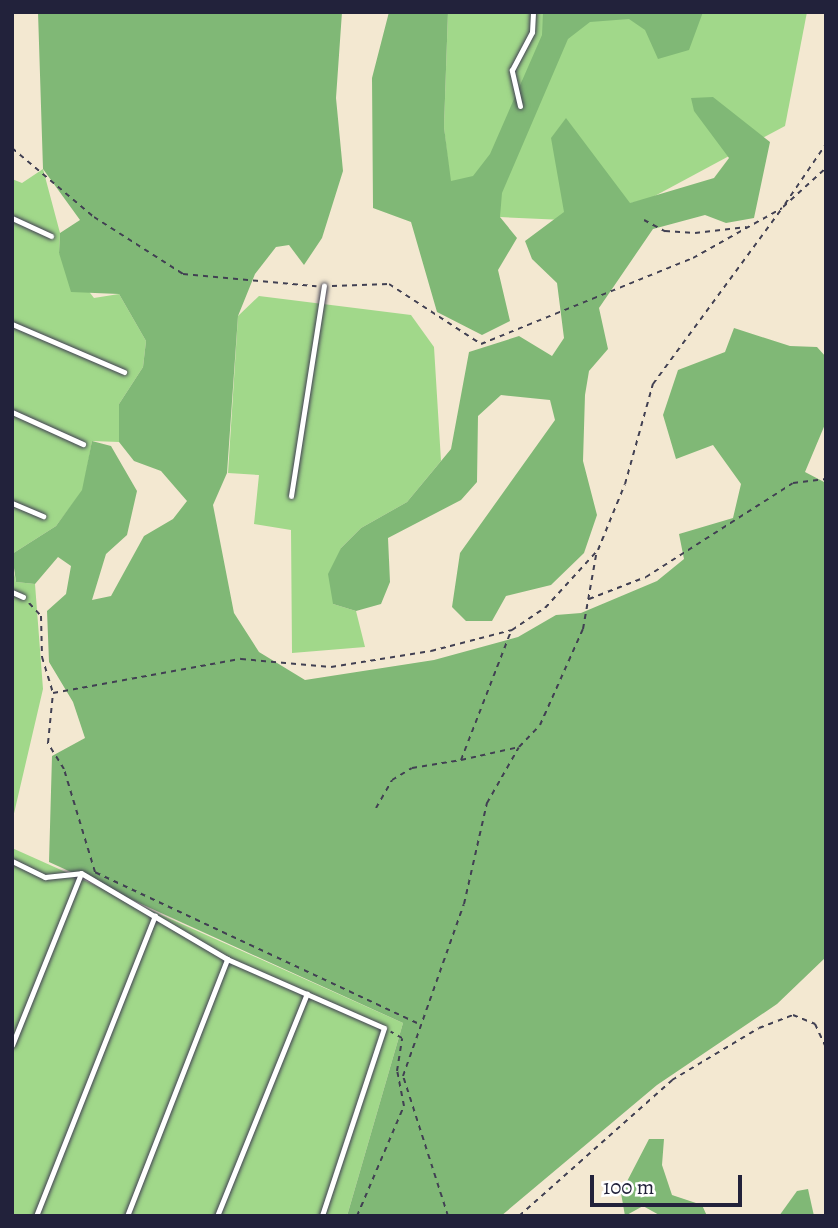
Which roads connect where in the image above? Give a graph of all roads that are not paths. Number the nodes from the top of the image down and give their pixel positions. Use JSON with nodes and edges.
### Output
{"nodes":[{"id":1,"x":533,"y":12,"type":"edge"},
{"id":2,"x":520,"y":106,"type":"dead end"},
{"id":3,"x":12,"y":218,"type":"edge"},
{"id":4,"x":51,"y":236,"type":"dead end"},
{"id":5,"x":324,"y":286,"type":"road end"},
{"id":6,"x":12,"y":324,"type":"edge"},
{"id":7,"x":124,"y":372,"type":"dead end"},
{"id":8,"x":12,"y":412,"type":"edge"},
{"id":9,"x":83,"y":444,"type":"dead end"},
{"id":10,"x":291,"y":496,"type":"dead end"},
{"id":11,"x":12,"y":503,"type":"edge"},
{"id":12,"x":43,"y":516,"type":"dead end"},
{"id":13,"x":12,"y":592,"type":"edge"},
{"id":14,"x":23,"y":597,"type":"road end"},
{"id":15,"x":12,"y":861,"type":"edge"},
{"id":16,"x":81,"y":873,"type":"junction"},
{"id":17,"x":155,"y":916,"type":"junction"},
{"id":18,"x":227,"y":959,"type":"junction"},
{"id":19,"x":307,"y":993,"type":"junction"},
{"id":20,"x":12,"y":1045,"type":"edge"},
{"id":21,"x":36,"y":1216,"type":"edge"},
{"id":22,"x":127,"y":1216,"type":"edge"},
{"id":23,"x":217,"y":1216,"type":"edge"},
{"id":24,"x":322,"y":1216,"type":"edge"}],
"edges":[{"from":1,"to":2,"type":"lane"},
{"from":3,"to":4,"type":"lane"},
{"from":5,"to":10,"type":"lane"},
{"from":6,"to":7,"type":"lane"},
{"from":8,"to":9,"type":"lane"},
{"from":11,"to":12,"type":"lane"},
{"from":13,"to":14,"type":"lane"},
{"from":15,"to":16,"type":"lane"},
{"from":16,"to":17,"type":"lane"},
{"from":16,"to":20,"type":"lane"},
{"from":17,"to":18,"type":"lane"},
{"from":17,"to":21,"type":"lane"},
{"from":18,"to":19,"type":"lane"},
{"from":18,"to":22,"type":"lane"},
{"from":19,"to":23,"type":"lane"},
{"from":19,"to":24,"type":"lane"}]}
